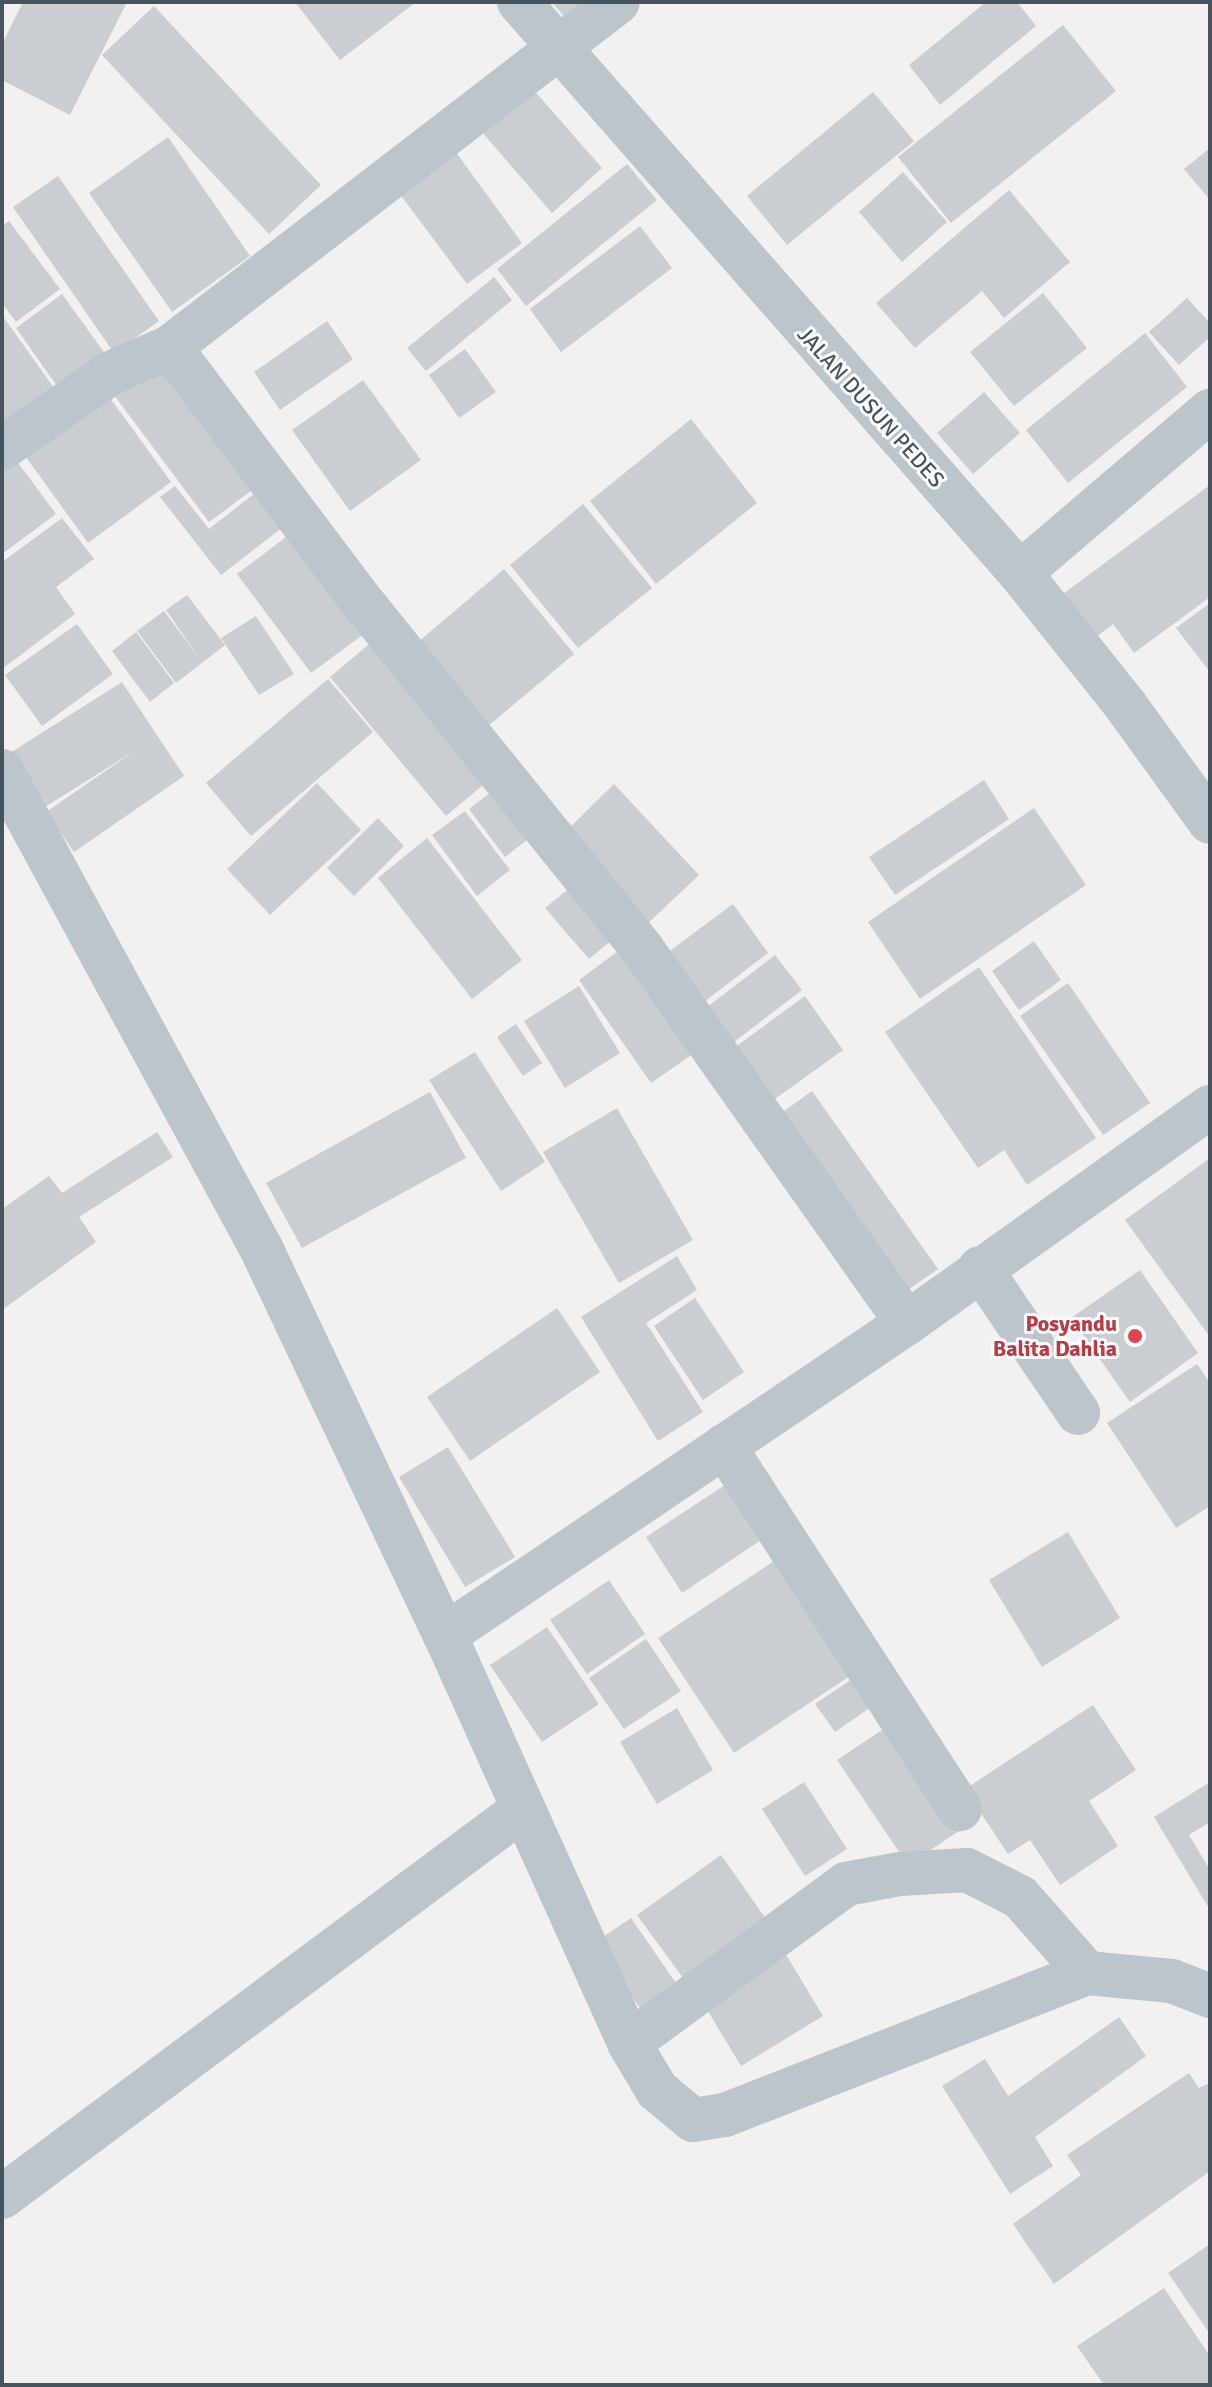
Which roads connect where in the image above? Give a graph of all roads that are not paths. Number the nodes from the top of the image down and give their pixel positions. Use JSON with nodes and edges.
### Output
{"nodes":[{"id":1,"x":519,"y":2,"type":"edge"},
{"id":2,"x":618,"y":2,"type":"edge"},
{"id":3,"x":559,"y":49,"type":"junction"},
{"id":4,"x":170,"y":347,"type":"junction"},
{"id":5,"x":1210,"y":411,"type":"edge"},
{"id":6,"x":2,"y":448,"type":"edge"},
{"id":7,"x":1020,"y":573,"type":"junction"},
{"id":8,"x":2,"y":771,"type":"edge"},
{"id":9,"x":1210,"y":822,"type":"edge"},
{"id":10,"x":1210,"y":1107,"type":"edge"},
{"id":11,"x":980,"y":1268,"type":"junction"},
{"id":12,"x":907,"y":1323,"type":"junction"},
{"id":13,"x":1078,"y":1413,"type":"dead end"},
{"id":14,"x":724,"y":1446,"type":"junction"},
{"id":15,"x":445,"y":1635,"type":"junction"},
{"id":16,"x":523,"y":1809,"type":"junction"},
{"id":17,"x":960,"y":1809,"type":"dead end"},
{"id":18,"x":1087,"y":1973,"type":"junction"},
{"id":19,"x":1210,"y":1996,"type":"edge"},
{"id":20,"x":629,"y":2043,"type":"junction"},
{"id":21,"x":2,"y":2197,"type":"edge"}],
"edges":[{"from":1,"to":3,"type":"street","name":"JALAN DUSUN PEDES"},
{"from":2,"to":3,"type":"street"},
{"from":3,"to":4,"type":"street"},
{"from":3,"to":7,"type":"street","name":"JALAN DUSUN PEDES"},
{"from":4,"to":6,"type":"street"},
{"from":4,"to":12,"type":"street"},
{"from":5,"to":7,"type":"street"},
{"from":7,"to":9,"type":"street","name":"JALAN DUSUN PEDES"},
{"from":8,"to":15,"type":"street"},
{"from":10,"to":11,"type":"street"},
{"from":11,"to":12,"type":"street"},
{"from":11,"to":13,"type":"street"},
{"from":12,"to":14,"type":"street"},
{"from":14,"to":15,"type":"street"},
{"from":14,"to":17,"type":"street"},
{"from":15,"to":16,"type":"street"},
{"from":16,"to":20,"type":"street"},
{"from":16,"to":21,"type":"street"},
{"from":18,"to":19,"type":"street"},
{"from":18,"to":20,"type":"street"},
{"from":18,"to":20,"type":"street"}]}
